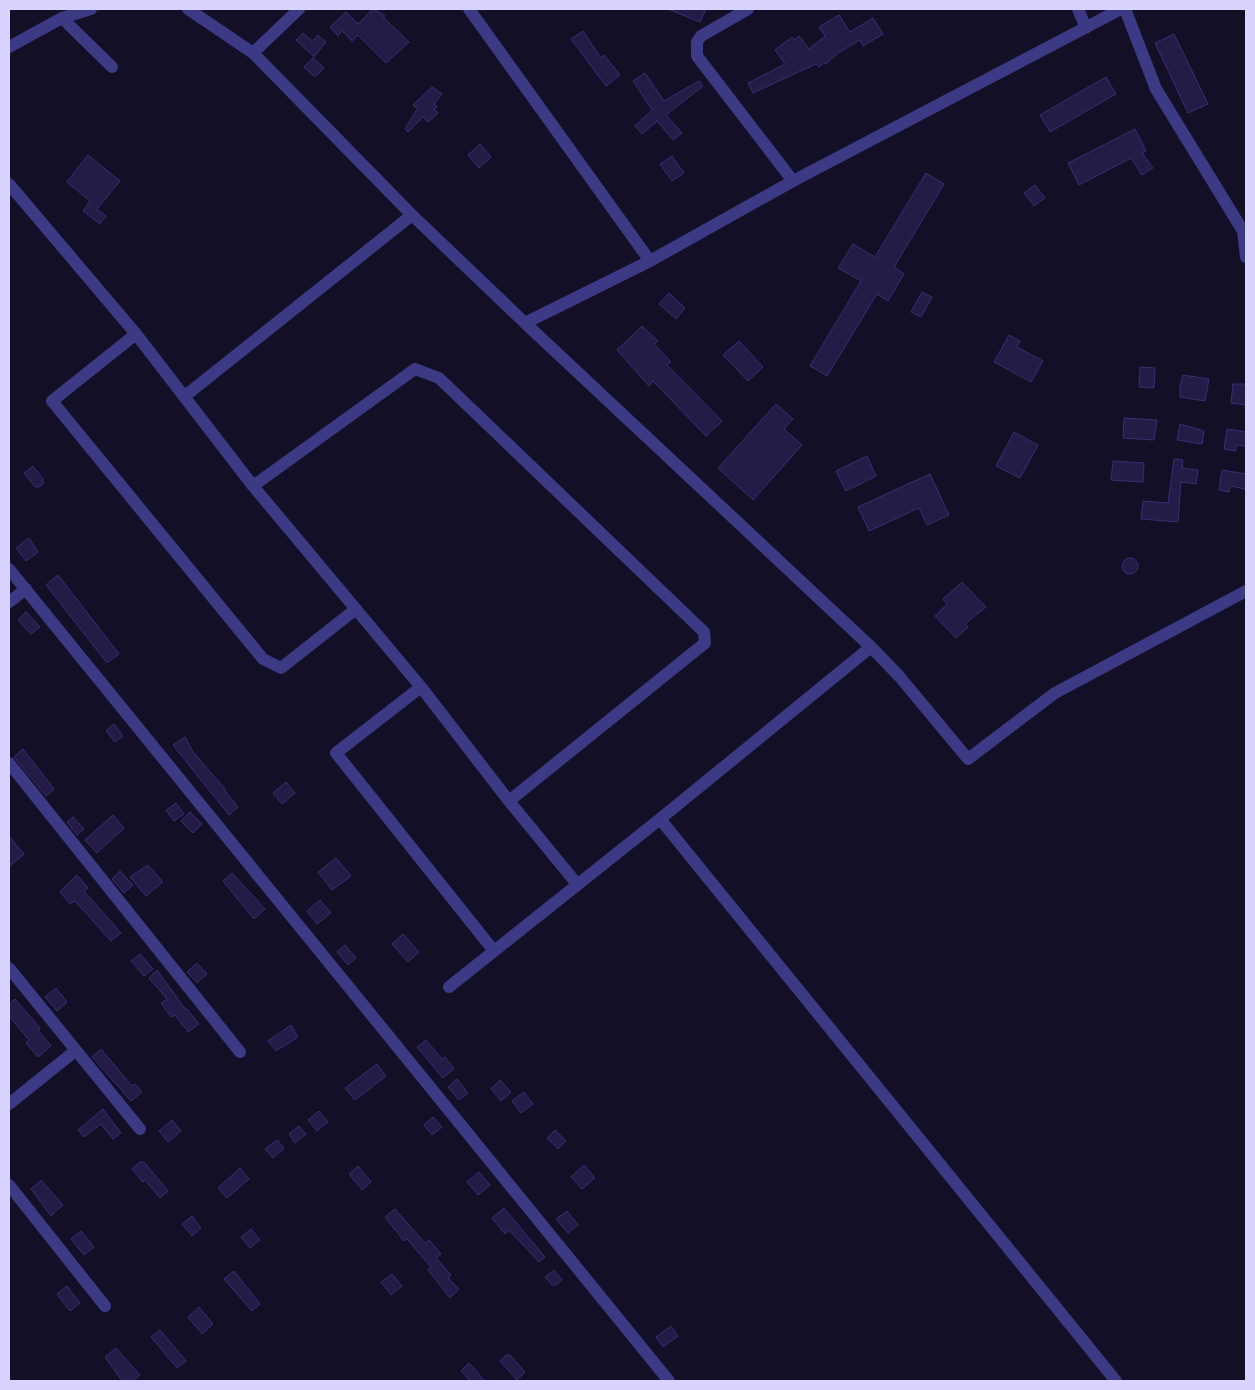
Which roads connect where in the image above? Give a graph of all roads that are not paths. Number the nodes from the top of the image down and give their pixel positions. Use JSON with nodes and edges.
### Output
{"nodes":[{"id":1,"x":91,"y":9,"type":"edge"},
{"id":2,"x":188,"y":9,"type":"edge"},
{"id":3,"x":299,"y":9,"type":"edge"},
{"id":4,"x":469,"y":9,"type":"edge"},
{"id":5,"x":748,"y":9,"type":"edge"},
{"id":6,"x":1078,"y":9,"type":"edge"},
{"id":7,"x":1121,"y":9,"type":"edge"},
{"id":8,"x":1125,"y":9,"type":"edge"},
{"id":9,"x":62,"y":18,"type":"junction"},
{"id":10,"x":1086,"y":28,"type":"junction"},
{"id":11,"x":9,"y":47,"type":"edge"},
{"id":12,"x":253,"y":53,"type":"junction"},
{"id":13,"x":112,"y":67,"type":"dead end"},
{"id":14,"x":793,"y":181,"type":"junction"},
{"id":15,"x":9,"y":184,"type":"edge"},
{"id":16,"x":412,"y":214,"type":"junction"},
{"id":17,"x":1246,"y":257,"type":"edge"},
{"id":18,"x":650,"y":261,"type":"junction"},
{"id":19,"x":525,"y":323,"type":"junction"},
{"id":20,"x":136,"y":334,"type":"junction"},
{"id":21,"x":185,"y":396,"type":"junction"},
{"id":22,"x":253,"y":486,"type":"junction"},
{"id":23,"x":9,"y":569,"type":"edge"},
{"id":24,"x":26,"y":589,"type":"junction"},
{"id":25,"x":1246,"y":592,"type":"edge"},
{"id":26,"x":9,"y":602,"type":"edge"},
{"id":27,"x":356,"y":609,"type":"junction"},
{"id":28,"x":871,"y":647,"type":"junction"},
{"id":29,"x":421,"y":687,"type":"junction"},
{"id":30,"x":9,"y":762,"type":"edge"},
{"id":31,"x":508,"y":801,"type":"junction"},
{"id":32,"x":660,"y":819,"type":"junction"},
{"id":33,"x":577,"y":884,"type":"junction"},
{"id":34,"x":494,"y":951,"type":"junction"},
{"id":35,"x":9,"y":968,"type":"edge"},
{"id":36,"x":448,"y":987,"type":"dead end"},
{"id":37,"x":75,"y":1052,"type":"junction"},
{"id":38,"x":240,"y":1052,"type":"dead end"},
{"id":39,"x":9,"y":1104,"type":"edge"},
{"id":40,"x":140,"y":1129,"type":"dead end"},
{"id":41,"x":9,"y":1185,"type":"edge"},
{"id":42,"x":105,"y":1306,"type":"dead end"},
{"id":43,"x":668,"y":1381,"type":"edge"},
{"id":44,"x":1116,"y":1381,"type":"edge"}],
"edges":[{"from":1,"to":9,"type":"street"},
{"from":2,"to":12,"type":"street"},
{"from":3,"to":12,"type":"street"},
{"from":4,"to":18,"type":"street"},
{"from":5,"to":14,"type":"street"},
{"from":6,"to":10,"type":"street"},
{"from":7,"to":10,"type":"street"},
{"from":8,"to":17,"type":"street"},
{"from":9,"to":11,"type":"street"},
{"from":9,"to":13,"type":"street"},
{"from":10,"to":14,"type":"street"},
{"from":12,"to":16,"type":"street"},
{"from":14,"to":18,"type":"street"},
{"from":15,"to":20,"type":"street"},
{"from":16,"to":19,"type":"street"},
{"from":16,"to":21,"type":"street"},
{"from":18,"to":19,"type":"street"},
{"from":19,"to":28,"type":"street"},
{"from":20,"to":21,"type":"street"},
{"from":20,"to":27,"type":"street"},
{"from":21,"to":22,"type":"street"},
{"from":22,"to":27,"type":"street"},
{"from":22,"to":31,"type":"street"},
{"from":23,"to":24,"type":"street"},
{"from":24,"to":26,"type":"street"},
{"from":24,"to":43,"type":"street"},
{"from":25,"to":28,"type":"street"},
{"from":27,"to":29,"type":"street"},
{"from":28,"to":32,"type":"street"},
{"from":29,"to":31,"type":"street"},
{"from":29,"to":34,"type":"street"},
{"from":30,"to":38,"type":"street"},
{"from":31,"to":33,"type":"street"},
{"from":32,"to":33,"type":"street"},
{"from":32,"to":44,"type":"street"},
{"from":33,"to":34,"type":"street"},
{"from":34,"to":36,"type":"street"},
{"from":35,"to":37,"type":"street"},
{"from":37,"to":39,"type":"street"},
{"from":37,"to":40,"type":"street"},
{"from":41,"to":42,"type":"street"}]}
